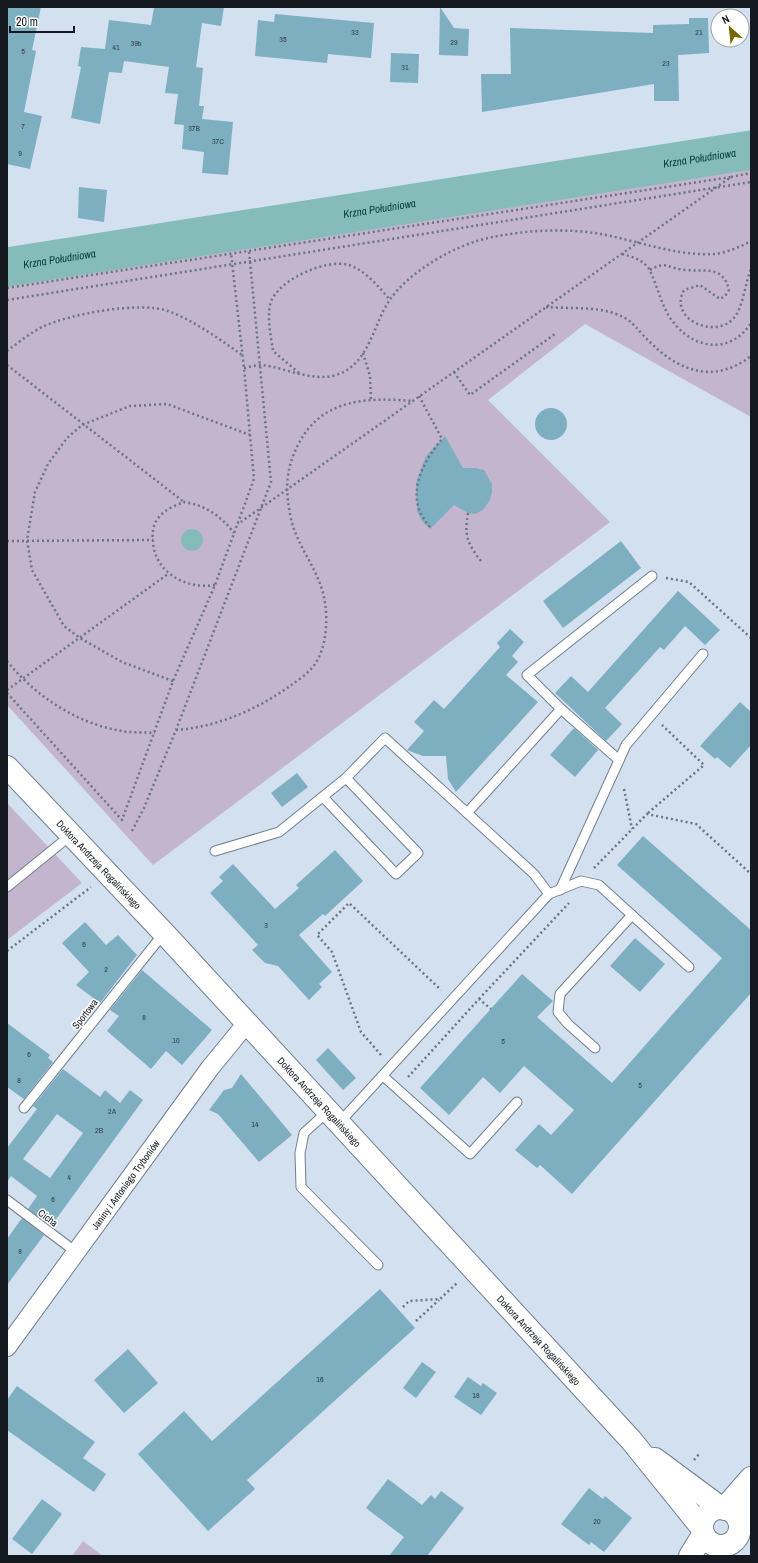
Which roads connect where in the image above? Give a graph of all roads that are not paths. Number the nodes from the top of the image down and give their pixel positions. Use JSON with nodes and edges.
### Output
{"nodes":[{"id":1,"x":652,"y":576,"type":"road end"},
{"id":2,"x":703,"y":654,"type":"dead end"},
{"id":3,"x":561,"y":709,"type":"junction"},
{"id":4,"x":619,"y":760,"type":"junction"},
{"id":5,"x":7,"y":767,"type":"edge"},
{"id":6,"x":346,"y":778,"type":"junction"},
{"id":7,"x":323,"y":796,"type":"junction"},
{"id":8,"x":467,"y":813,"type":"junction"},
{"id":9,"x":71,"y":835,"type":"junction"},
{"id":10,"x":215,"y":851,"type":"dead end"},
{"id":11,"x":7,"y":887,"type":"edge"},
{"id":12,"x":560,"y":890,"type":"junction"},
{"id":13,"x":549,"y":894,"type":"junction"},
{"id":14,"x":632,"y":915,"type":"junction"},
{"id":15,"x":164,"y":933,"type":"junction"},
{"id":16,"x":689,"y":967,"type":"dead end"},
{"id":17,"x":246,"y":1024,"type":"junction"},
{"id":18,"x":596,"y":1048,"type":"dead end"},
{"id":19,"x":383,"y":1076,"type":"junction"},
{"id":20,"x":517,"y":1102,"type":"dead end"},
{"id":21,"x":24,"y":1108,"type":"dead end"},
{"id":22,"x":333,"y":1118,"type":"junction"},
{"id":23,"x":7,"y":1200,"type":"edge"},
{"id":24,"x":76,"y":1252,"type":"junction"},
{"id":25,"x":378,"y":1265,"type":"dead end"},
{"id":26,"x":7,"y":1347,"type":"edge"},
{"id":27,"x":751,"y":1478,"type":"edge"},
{"id":28,"x":727,"y":1532,"type":"edge"},
{"id":29,"x":690,"y":1556,"type":"edge"}],
"edges":[{"from":1,"to":3,"type":"lane"},
{"from":2,"to":4,"type":"lane"},
{"from":3,"to":4,"type":"lane"},
{"from":3,"to":8,"type":"lane"},
{"from":4,"to":12,"type":"lane"},
{"from":5,"to":9,"type":"street","name":"Doktora Andrzeja Rogalińskiego"},
{"from":6,"to":7,"type":"lane"},
{"from":6,"to":7,"type":"lane"},
{"from":6,"to":8,"type":"lane"},
{"from":7,"to":10,"type":"lane"},
{"from":8,"to":13,"type":"lane"},
{"from":9,"to":11,"type":"lane"},
{"from":9,"to":15,"type":"street","name":"Doktora Andrzeja Rogalińskiego"},
{"from":12,"to":13,"type":"lane"},
{"from":12,"to":14,"type":"lane"},
{"from":13,"to":19,"type":"lane"},
{"from":14,"to":16,"type":"lane"},
{"from":14,"to":18,"type":"lane"},
{"from":15,"to":17,"type":"street","name":"Doktora Andrzeja Rogalińskiego"},
{"from":15,"to":21,"type":"lane","name":"Sportowa"},
{"from":17,"to":22,"type":"street","name":"Doktora Andrzeja Rogalińskiego"},
{"from":17,"to":24,"type":"street","name":"Janiny i Antoniego Tryboniów"},
{"from":19,"to":20,"type":"lane"},
{"from":19,"to":22,"type":"lane"},
{"from":22,"to":25,"type":"lane"},
{"from":22,"to":28,"type":"street","name":"Doktora Andrzeja Rogalińskiego"},
{"from":23,"to":24,"type":"lane","name":"Cicha"},
{"from":24,"to":26,"type":"street","name":"Janiny i Antoniego Tryboniów"},
{"from":27,"to":28,"type":"street"},
{"from":28,"to":29,"type":"street"}]}
